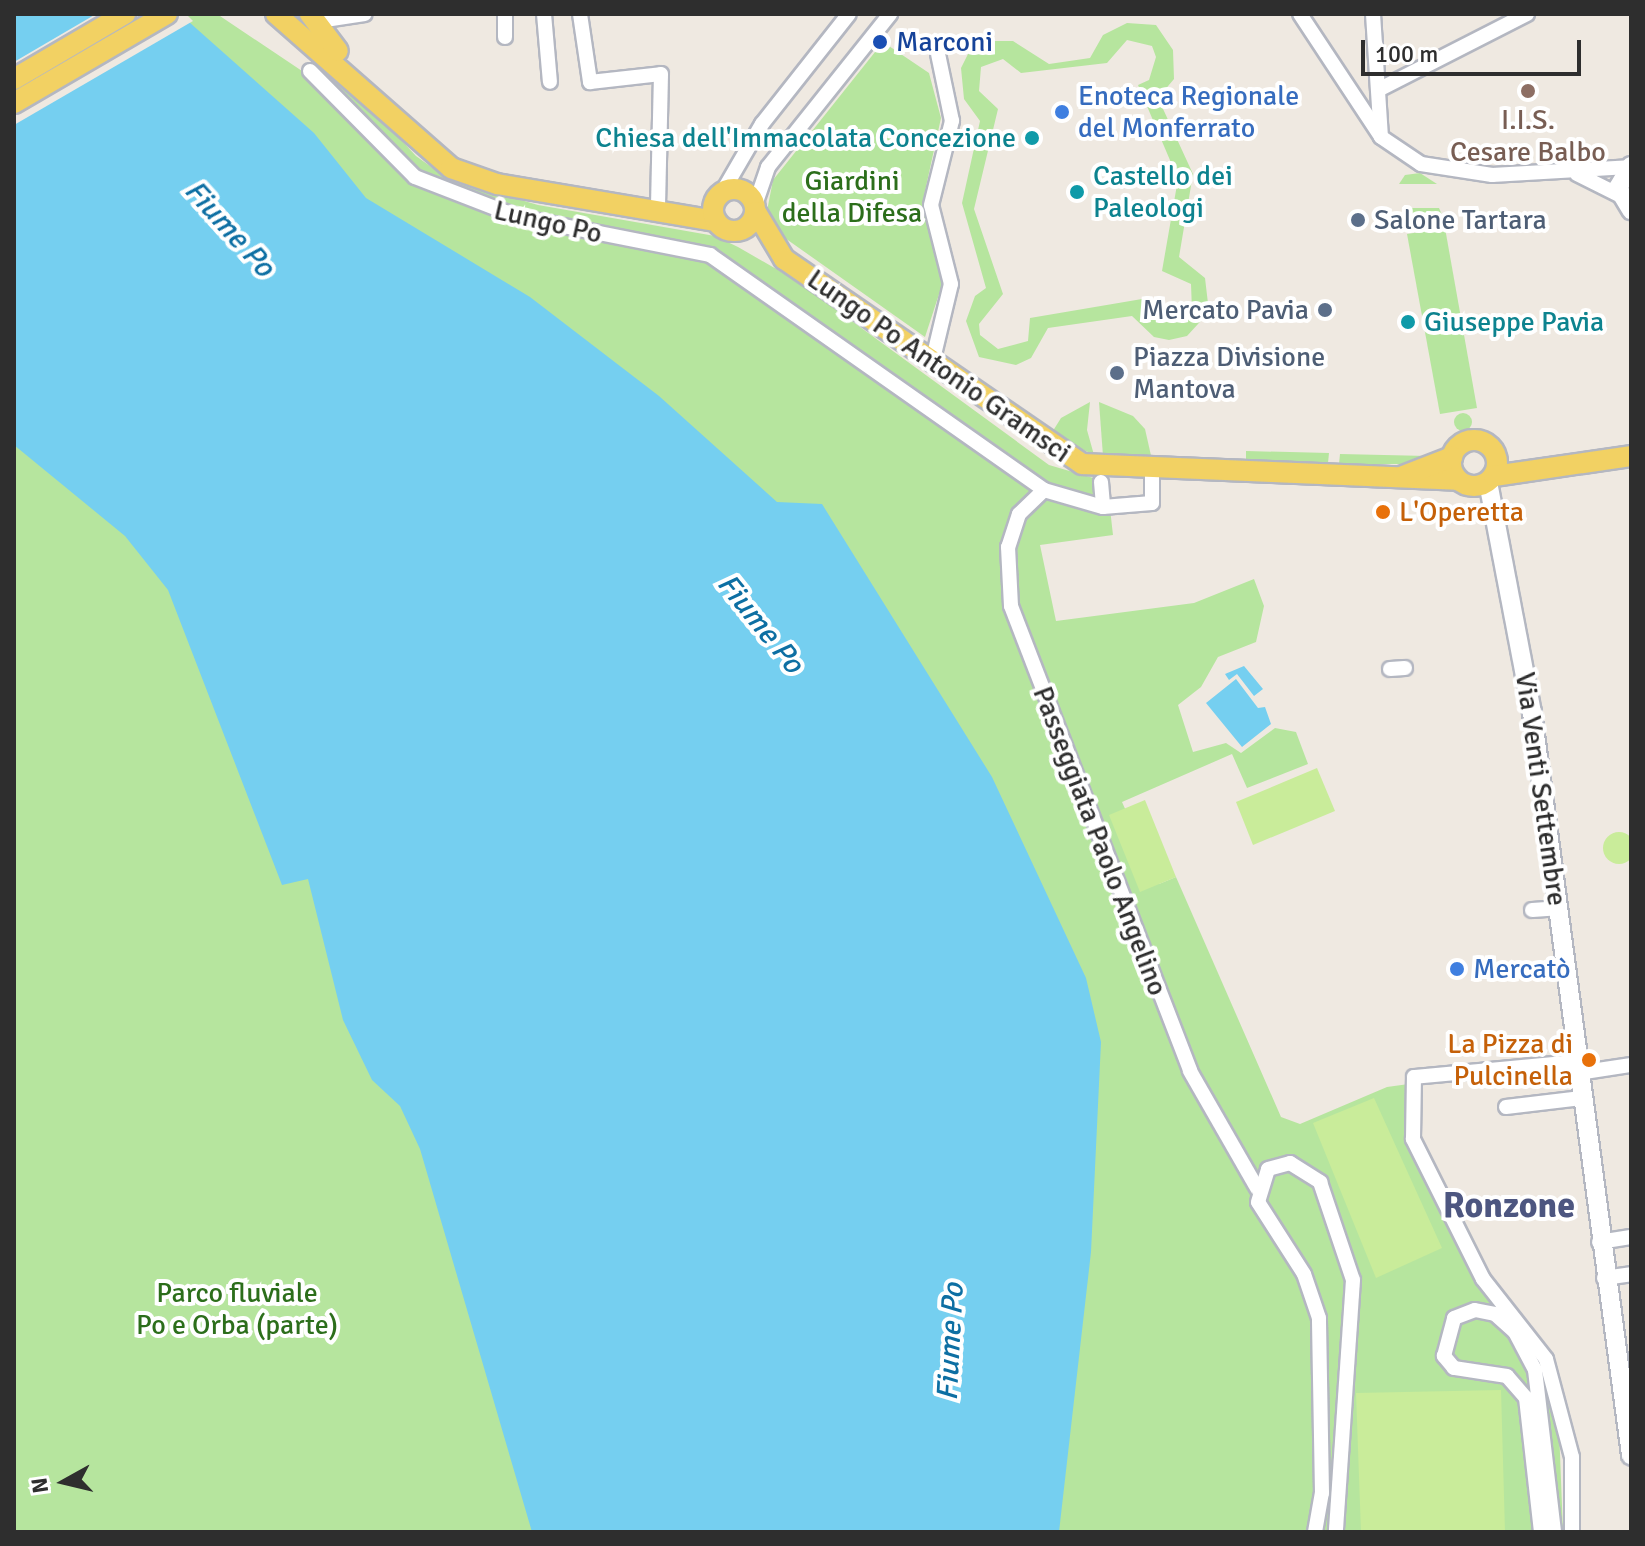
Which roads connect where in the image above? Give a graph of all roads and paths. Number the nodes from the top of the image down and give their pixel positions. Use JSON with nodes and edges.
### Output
{"nodes":[{"id":1,"x":125,"y":14,"type":"edge"},
{"id":2,"x":167,"y":14,"type":"edge"},
{"id":3,"x":276,"y":14,"type":"edge"},
{"id":4,"x":365,"y":14,"type":"edge"},
{"id":5,"x":505,"y":14,"type":"edge"},
{"id":6,"x":544,"y":14,"type":"edge"},
{"id":7,"x":580,"y":14,"type":"edge"},
{"id":8,"x":849,"y":14,"type":"edge"},
{"id":9,"x":890,"y":14,"type":"edge"},
{"id":10,"x":1300,"y":14,"type":"edge"},
{"id":11,"x":1373,"y":14,"type":"edge"},
{"id":12,"x":1527,"y":14,"type":"edge"},
{"id":13,"x":318,"y":17,"type":"edge"},
{"id":14,"x":505,"y":37,"type":"dead end"},
{"id":15,"x":938,"y":54,"type":"dead end"},
{"id":16,"x":310,"y":71,"type":"dead end"},
{"id":17,"x":14,"y":79,"type":"edge"},
{"id":18,"x":550,"y":82,"type":"dead end"},
{"id":19,"x":361,"y":84,"type":"junction"},
{"id":20,"x":1380,"y":89,"type":"junction"},
{"id":21,"x":14,"y":103,"type":"edge"},
{"id":22,"x":1381,"y":137,"type":"junction"},
{"id":23,"x":1630,"y":167,"type":"edge"},
{"id":24,"x":1576,"y":174,"type":"junction"},
{"id":25,"x":721,"y":193,"type":"junction"},
{"id":26,"x":1625,"y":202,"type":"edge"},
{"id":27,"x":663,"y":208,"type":"junction"},
{"id":28,"x":755,"y":209,"type":"junction"},
{"id":29,"x":716,"y":221,"type":"junction"},
{"id":30,"x":739,"y":231,"type":"junction"},
{"id":31,"x":776,"y":250,"type":"junction"},
{"id":32,"x":932,"y":363,"type":"junction"},
{"id":33,"x":1492,"y":448,"type":"junction"},
{"id":34,"x":1631,"y":456,"type":"edge"},
{"id":35,"x":1452,"y":457,"type":"junction"},
{"id":36,"x":1546,"y":467,"type":"junction"},
{"id":37,"x":1152,"y":473,"type":"junction"},
{"id":38,"x":1395,"y":479,"type":"junction"},
{"id":39,"x":1491,"y":479,"type":"junction"},
{"id":40,"x":1457,"y":480,"type":"junction"},
{"id":41,"x":1101,"y":482,"type":"dead end"},
{"id":42,"x":1044,"y":490,"type":"junction"},
{"id":43,"x":1103,"y":507,"type":"junction"},
{"id":44,"x":1558,"y":908,"type":"junction"},
{"id":45,"x":1532,"y":910,"type":"dead end"},
{"id":46,"x":1631,"y":1065,"type":"edge"},
{"id":47,"x":1577,"y":1067,"type":"junction"},
{"id":48,"x":1581,"y":1098,"type":"junction"},
{"id":49,"x":1506,"y":1107,"type":"dead end"},
{"id":50,"x":1257,"y":1188,"type":"junction"},
{"id":51,"x":1631,"y":1237,"type":"edge"},
{"id":52,"x":1599,"y":1242,"type":"junction"},
{"id":53,"x":1631,"y":1274,"type":"edge"},
{"id":54,"x":1604,"y":1278,"type":"junction"},
{"id":55,"x":1631,"y":1455,"type":"edge"},
{"id":56,"x":1315,"y":1532,"type":"edge"},
{"id":57,"x":1336,"y":1532,"type":"edge"},
{"id":58,"x":1541,"y":1532,"type":"edge"},
{"id":59,"x":1554,"y":1532,"type":"edge"},
{"id":60,"x":1572,"y":1532,"type":"edge"}],
"edges":[{"from":1,"to":17,"type":"main road"},
{"from":2,"to":21,"type":"main road"},
{"from":3,"to":19,"type":"main road"},
{"from":4,"to":13,"type":"street"},
{"from":5,"to":14,"type":"street"},
{"from":6,"to":18,"type":"street"},
{"from":7,"to":27,"type":"street"},
{"from":8,"to":25,"type":"street"},
{"from":9,"to":28,"type":"street"},
{"from":10,"to":22,"type":"street"},
{"from":11,"to":20,"type":"street"},
{"from":12,"to":20,"type":"street"},
{"from":13,"to":19,"type":"main road"},
{"from":15,"to":32,"type":"street"},
{"from":16,"to":42,"type":"street","name":"Lungo Po"},
{"from":19,"to":27,"type":"main road"},
{"from":20,"to":22,"type":"street"},
{"from":22,"to":24,"type":"street"},
{"from":23,"to":24,"type":"street"},
{"from":23,"to":26,"type":"main road"},
{"from":24,"to":26,"type":"street"},
{"from":25,"to":27,"type":"main road"},
{"from":25,"to":28,"type":"main road"},
{"from":25,"to":29,"type":"main road"},
{"from":27,"to":29,"type":"main road"},
{"from":28,"to":30,"type":"main road"},
{"from":28,"to":31,"type":"main road","name":"Lungo Po Antonio Gramsci"},
{"from":29,"to":30,"type":"main road","name":"Lungo Po Antonio Gramsci"},
{"from":30,"to":31,"type":"main road","name":"Lungo Po Antonio Gramsci"},
{"from":31,"to":32,"type":"main road","name":"Lungo Po Antonio Gramsci"},
{"from":32,"to":37,"type":"main road","name":"Lungo Po Antonio Gramsci"},
{"from":33,"to":35,"type":"main road"},
{"from":33,"to":36,"type":"main road"},
{"from":33,"to":39,"type":"main road"},
{"from":34,"to":36,"type":"main road"},
{"from":35,"to":38,"type":"main road","name":"Lungo Po Antonio Gramsci"},
{"from":35,"to":40,"type":"main road"},
{"from":36,"to":39,"type":"main road"},
{"from":37,"to":38,"type":"main road","name":"Lungo Po Antonio Gramsci"},
{"from":37,"to":43,"type":"street","name":"Lungo Po"},
{"from":38,"to":40,"type":"main road","name":"Lungo Po Antonio Gramsci"},
{"from":39,"to":40,"type":"main road"},
{"from":39,"to":44,"type":"main road","name":"Via Venti Settembre"},
{"from":41,"to":43,"type":"street"},
{"from":42,"to":43,"type":"street","name":"Lungo Po"},
{"from":42,"to":50,"type":"street","name":"Passeggiata Paolo Angelino"},
{"from":44,"to":45,"type":"street"},
{"from":44,"to":47,"type":"main road","name":"Via Venti Settembre"},
{"from":46,"to":47,"type":"street"},
{"from":47,"to":48,"type":"main road","name":"Via Venti Settembre"},
{"from":47,"to":60,"type":"street"},
{"from":48,"to":49,"type":"street"},
{"from":48,"to":52,"type":"main road","name":"Via Venti Settembre"},
{"from":50,"to":56,"type":"street","name":"Passeggiata Paolo Angelino"},
{"from":50,"to":57,"type":"street"},
{"from":51,"to":52,"type":"street"},
{"from":52,"to":54,"type":"main road","name":"Via Venti Settembre"},
{"from":53,"to":54,"type":"street"},
{"from":54,"to":55,"type":"main road","name":"Via Venti Settembre"},
{"from":58,"to":59,"type":"street"}]}
